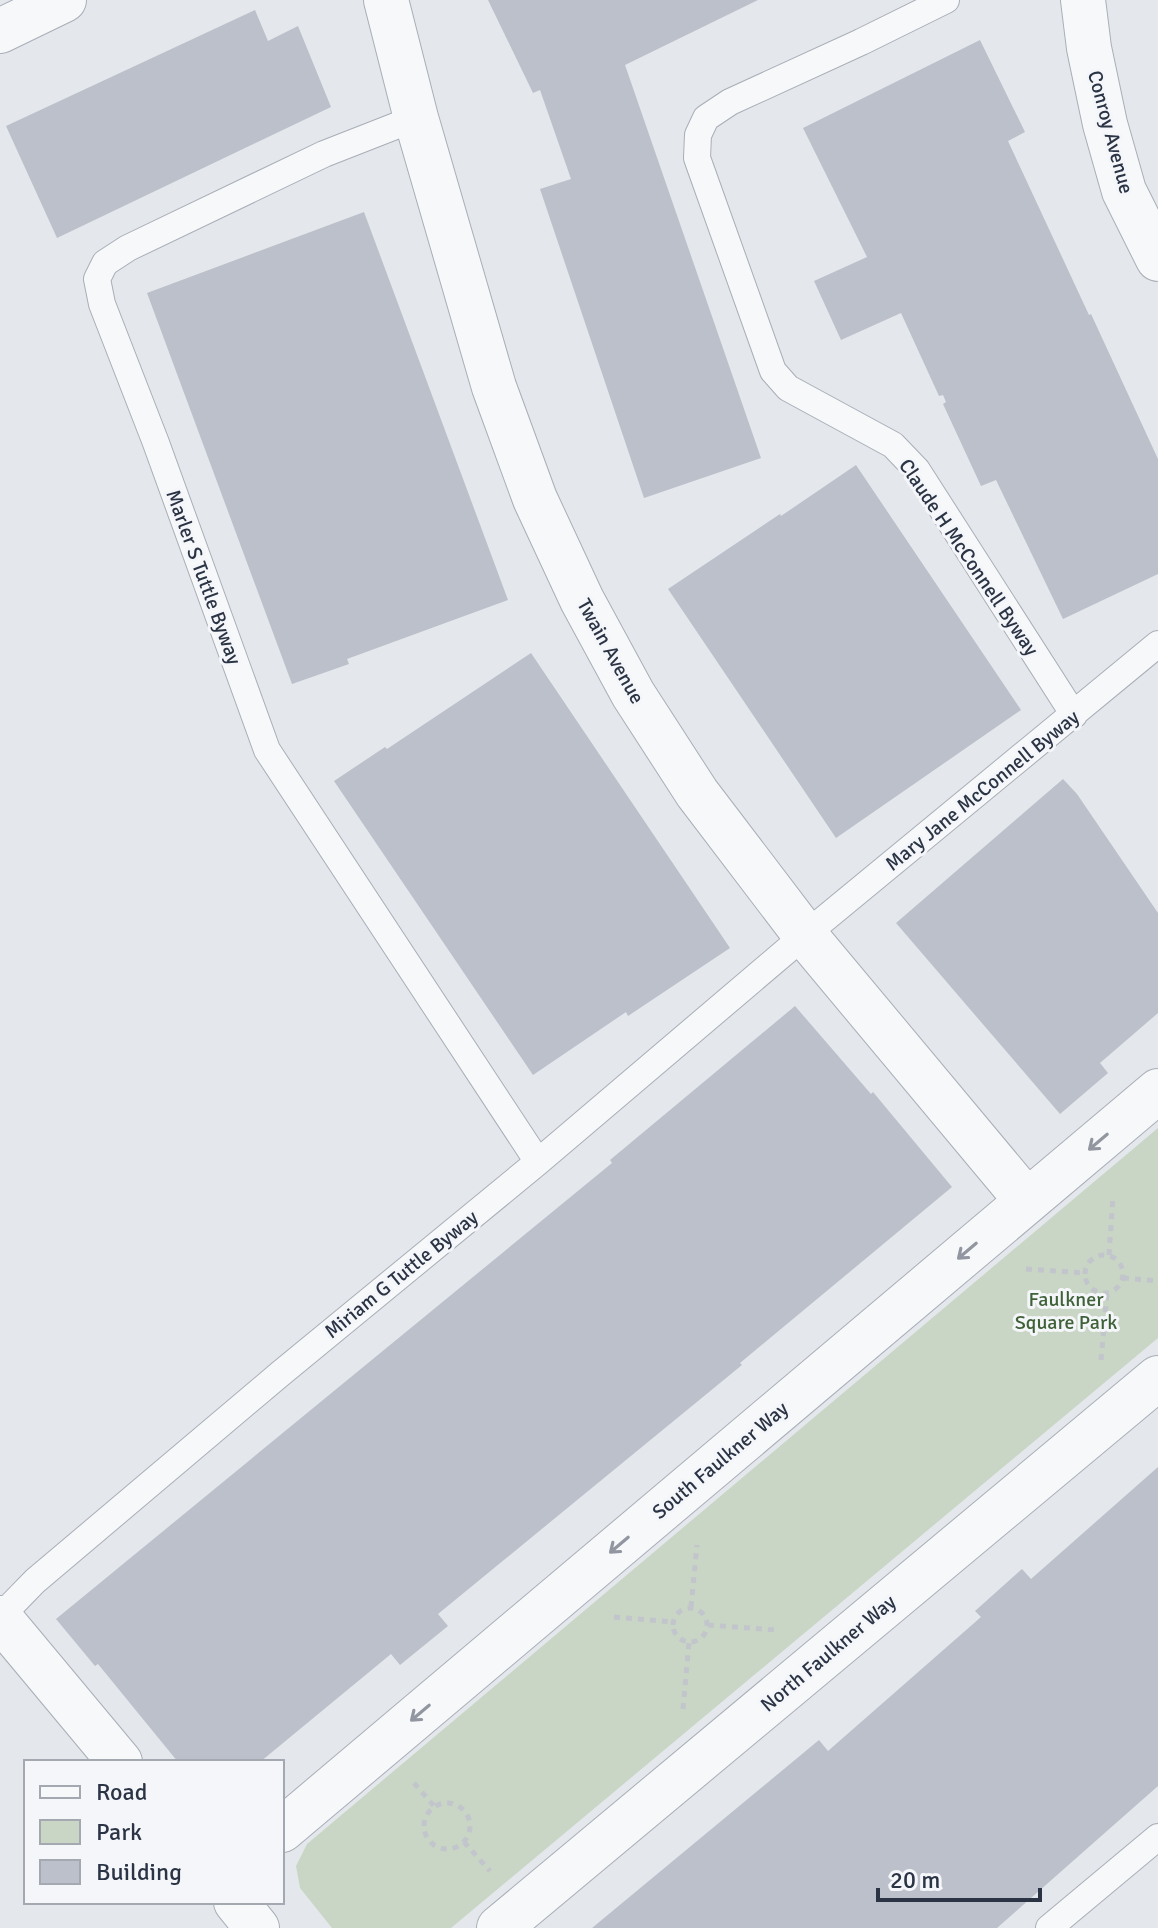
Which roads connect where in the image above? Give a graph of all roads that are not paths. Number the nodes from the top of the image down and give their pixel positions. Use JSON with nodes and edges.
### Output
{"nodes":[{"id":1,"x":64,"y":0,"type":"edge"},
{"id":2,"x":386,"y":0,"type":"edge"},
{"id":3,"x":946,"y":0,"type":"edge"},
{"id":4,"x":1083,"y":0,"type":"edge"},
{"id":5,"x":0,"y":31,"type":"edge"},
{"id":6,"x":416,"y":118,"type":"junction"},
{"id":7,"x":1158,"y":259,"type":"edge"},
{"id":8,"x":1158,"y":644,"type":"edge"},
{"id":9,"x":1074,"y":715,"type":"junction"},
{"id":10,"x":805,"y":935,"type":"junction"},
{"id":11,"x":1158,"y":1091,"type":"edge"},
{"id":12,"x":538,"y":1162,"type":"junction"},
{"id":13,"x":1027,"y":1201,"type":"junction"},
{"id":14,"x":1158,"y":1378,"type":"edge"},
{"id":15,"x":0,"y":1617,"type":"edge"},
{"id":16,"x":118,"y":1760,"type":"edge"},
{"id":17,"x":284,"y":1828,"type":"edge"},
{"id":18,"x":1158,"y":1837,"type":"edge"},
{"id":19,"x":238,"y":1904,"type":"edge"},
{"id":20,"x":257,"y":1928,"type":"edge"},
{"id":21,"x":499,"y":1928,"type":"edge"},
{"id":22,"x":1049,"y":1928,"type":"edge"}],
"edges":[{"from":1,"to":5,"type":"street"},
{"from":2,"to":6,"type":"street","name":"Twain Avenue"},
{"from":3,"to":9,"type":"lane","name":"Claude H McConnell Byway"},
{"from":4,"to":7,"type":"street","name":"Conroy Avenue"},
{"from":6,"to":10,"type":"street","name":"Twain Avenue"},
{"from":6,"to":12,"type":"lane","name":"Marler S Tuttle Byway"},
{"from":8,"to":9,"type":"lane","name":"Mary Jane McConnell Byway"},
{"from":9,"to":10,"type":"lane","name":"Mary Jane McConnell Byway"},
{"from":10,"to":12,"type":"lane","name":"Miriam G Tuttle Byway"},
{"from":10,"to":13,"type":"street","name":"Twain Avenue"},
{"from":11,"to":13,"type":"street","name":"South Faulkner Way","one_way":true},
{"from":12,"to":15,"type":"lane","name":"Miriam G Tuttle Byway"},
{"from":13,"to":17,"type":"street","name":"South Faulkner Way","one_way":true},
{"from":14,"to":21,"type":"street","name":"North Faulkner Way"},
{"from":15,"to":16,"type":"street"},
{"from":18,"to":22,"type":"lane"},
{"from":19,"to":20,"type":"street"}]}
